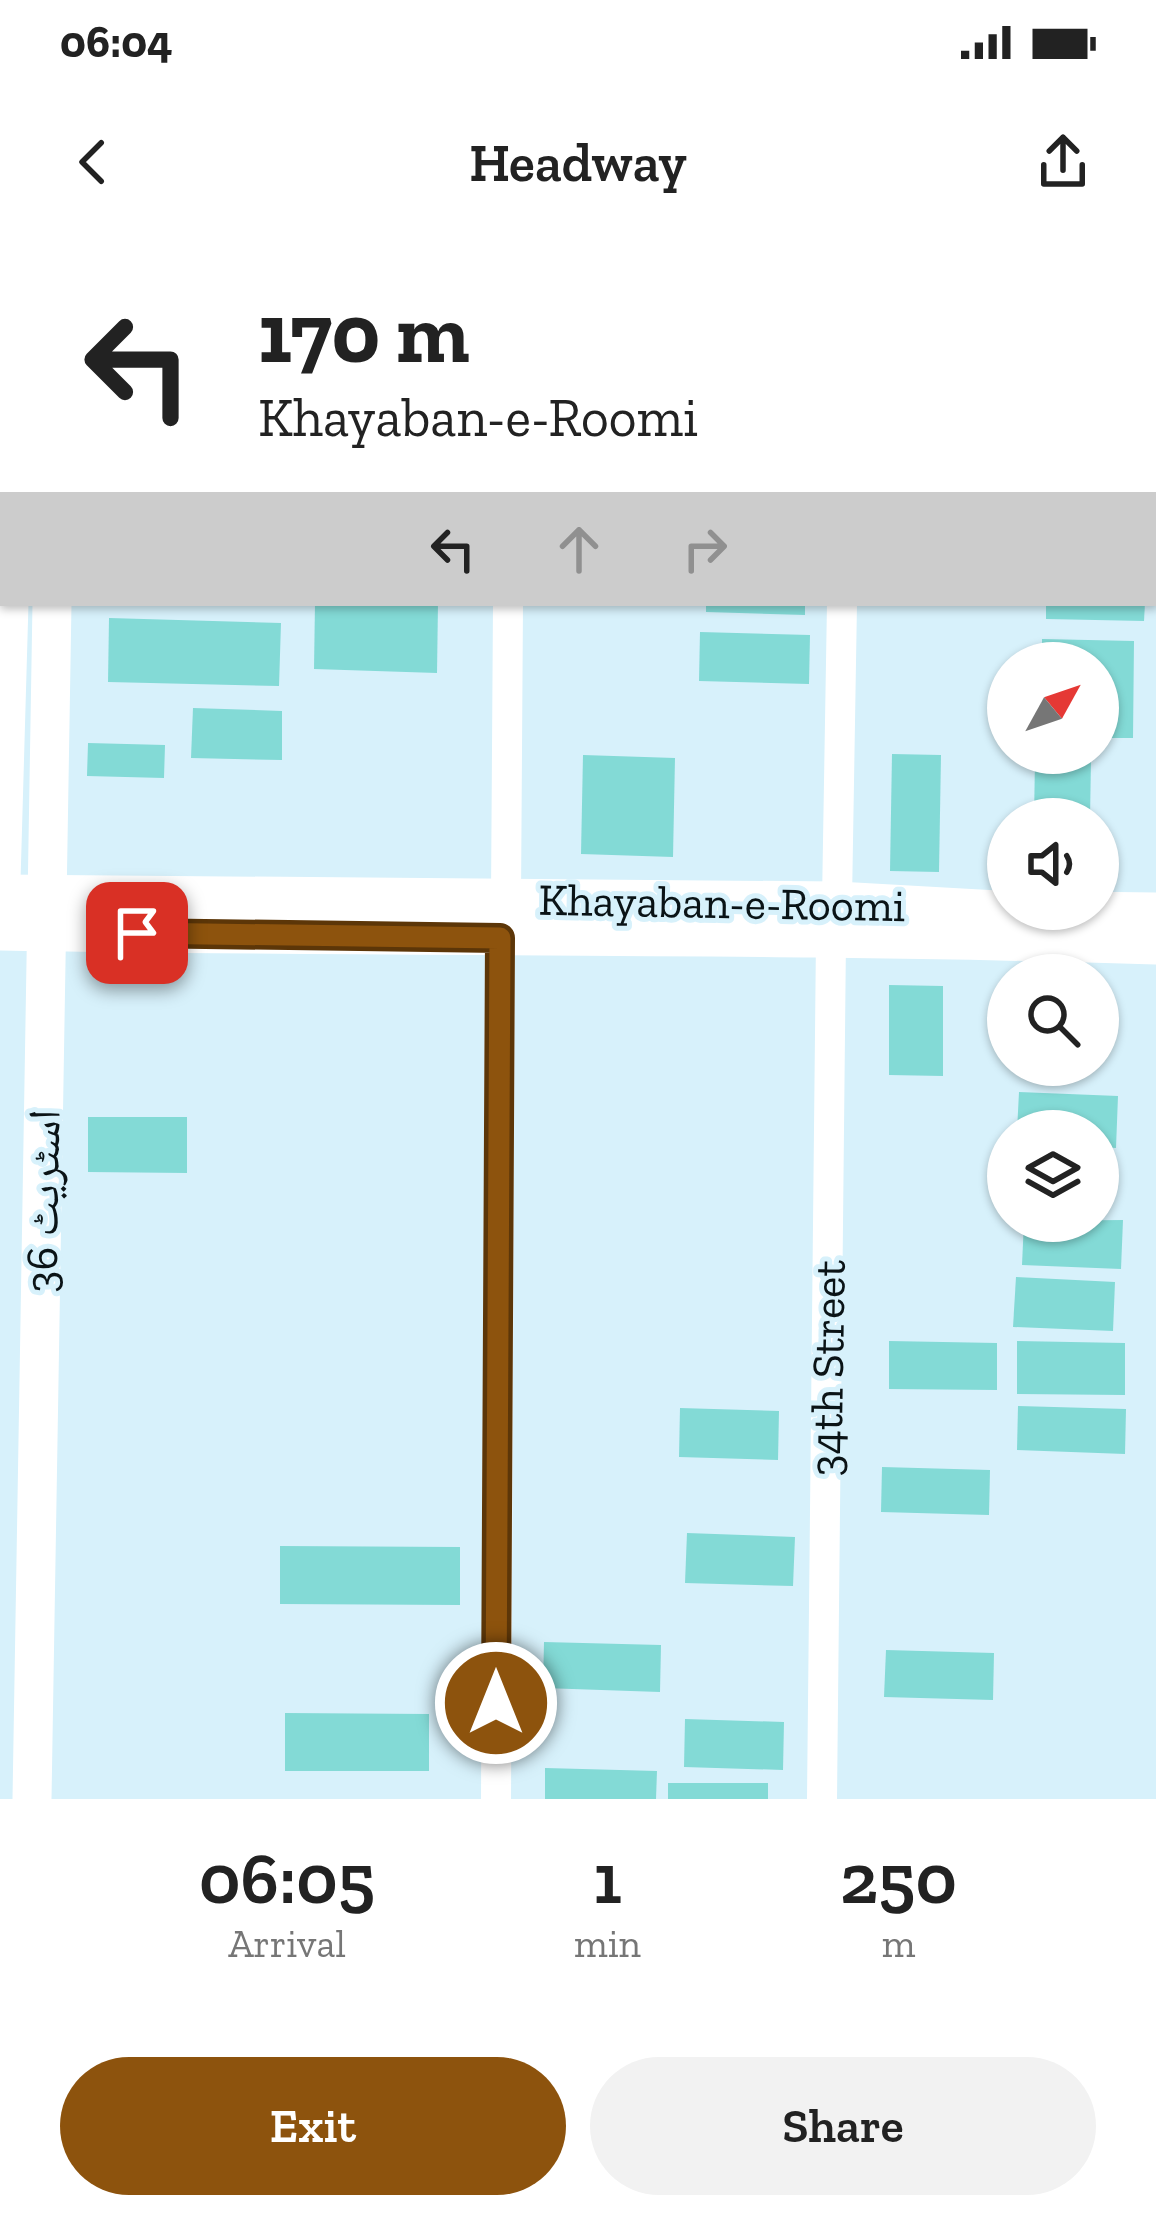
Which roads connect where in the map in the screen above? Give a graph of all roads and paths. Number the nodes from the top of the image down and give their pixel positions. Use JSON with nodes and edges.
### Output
{"nodes":[{"id":1,"x":9,"y":606,"type":"edge"},
{"id":2,"x":52,"y":606,"type":"edge"},
{"id":3,"x":508,"y":606,"type":"edge"},
{"id":4,"x":842,"y":606,"type":"edge"},
{"id":5,"x":0,"y":894,"type":"edge"},
{"id":6,"x":506,"y":898,"type":"junction"},
{"id":7,"x":45,"y":912,"type":"junction"},
{"id":8,"x":1156,"y":912,"type":"edge"},
{"id":9,"x":1119,"y":915,"type":"edge"},
{"id":10,"x":0,"y":916,"type":"edge"},
{"id":11,"x":834,"y":920,"type":"junction"},
{"id":12,"x":987,"y":925,"type":"edge"},
{"id":13,"x":1036,"y":930,"type":"edge"},
{"id":14,"x":0,"y":931,"type":"edge"},
{"id":15,"x":500,"y":938,"type":"junction"},
{"id":16,"x":1156,"y":946,"type":"edge"},
{"id":17,"x":32,"y":1799,"type":"edge"},
{"id":18,"x":496,"y":1799,"type":"edge"},
{"id":19,"x":822,"y":1799,"type":"edge"}],
"edges":[{"from":1,"to":5,"type":"street"},
{"from":2,"to":7,"type":"street","name":"اسٹریٹ 36"},
{"from":3,"to":6,"type":"street"},
{"from":4,"to":11,"type":"street","name":"34th Street"},
{"from":5,"to":7,"type":"street","name":"Khayaban-e-Roomi"},
{"from":5,"to":10,"type":"street"},
{"from":6,"to":7,"type":"street","name":"Khayaban-e-Roomi"},
{"from":6,"to":11,"type":"street","name":"Khayaban-e-Roomi"},
{"from":7,"to":14,"type":"street","name":"Khayaban-e-Roomi"},
{"from":7,"to":15,"type":"street","name":"Khayaban-e-Roomi"},
{"from":7,"to":17,"type":"street","name":"اسٹریٹ 36"},
{"from":8,"to":9,"type":"street","name":"Khayaban-e-Roomi"},
{"from":11,"to":12,"type":"street","name":"Khayaban-e-Roomi"},
{"from":11,"to":15,"type":"street","name":"Khayaban-e-Roomi"},
{"from":11,"to":19,"type":"street","name":"34th Street"},
{"from":13,"to":16,"type":"street","name":"Khayaban-e-Roomi"},
{"from":15,"to":18,"type":"street"}]}
